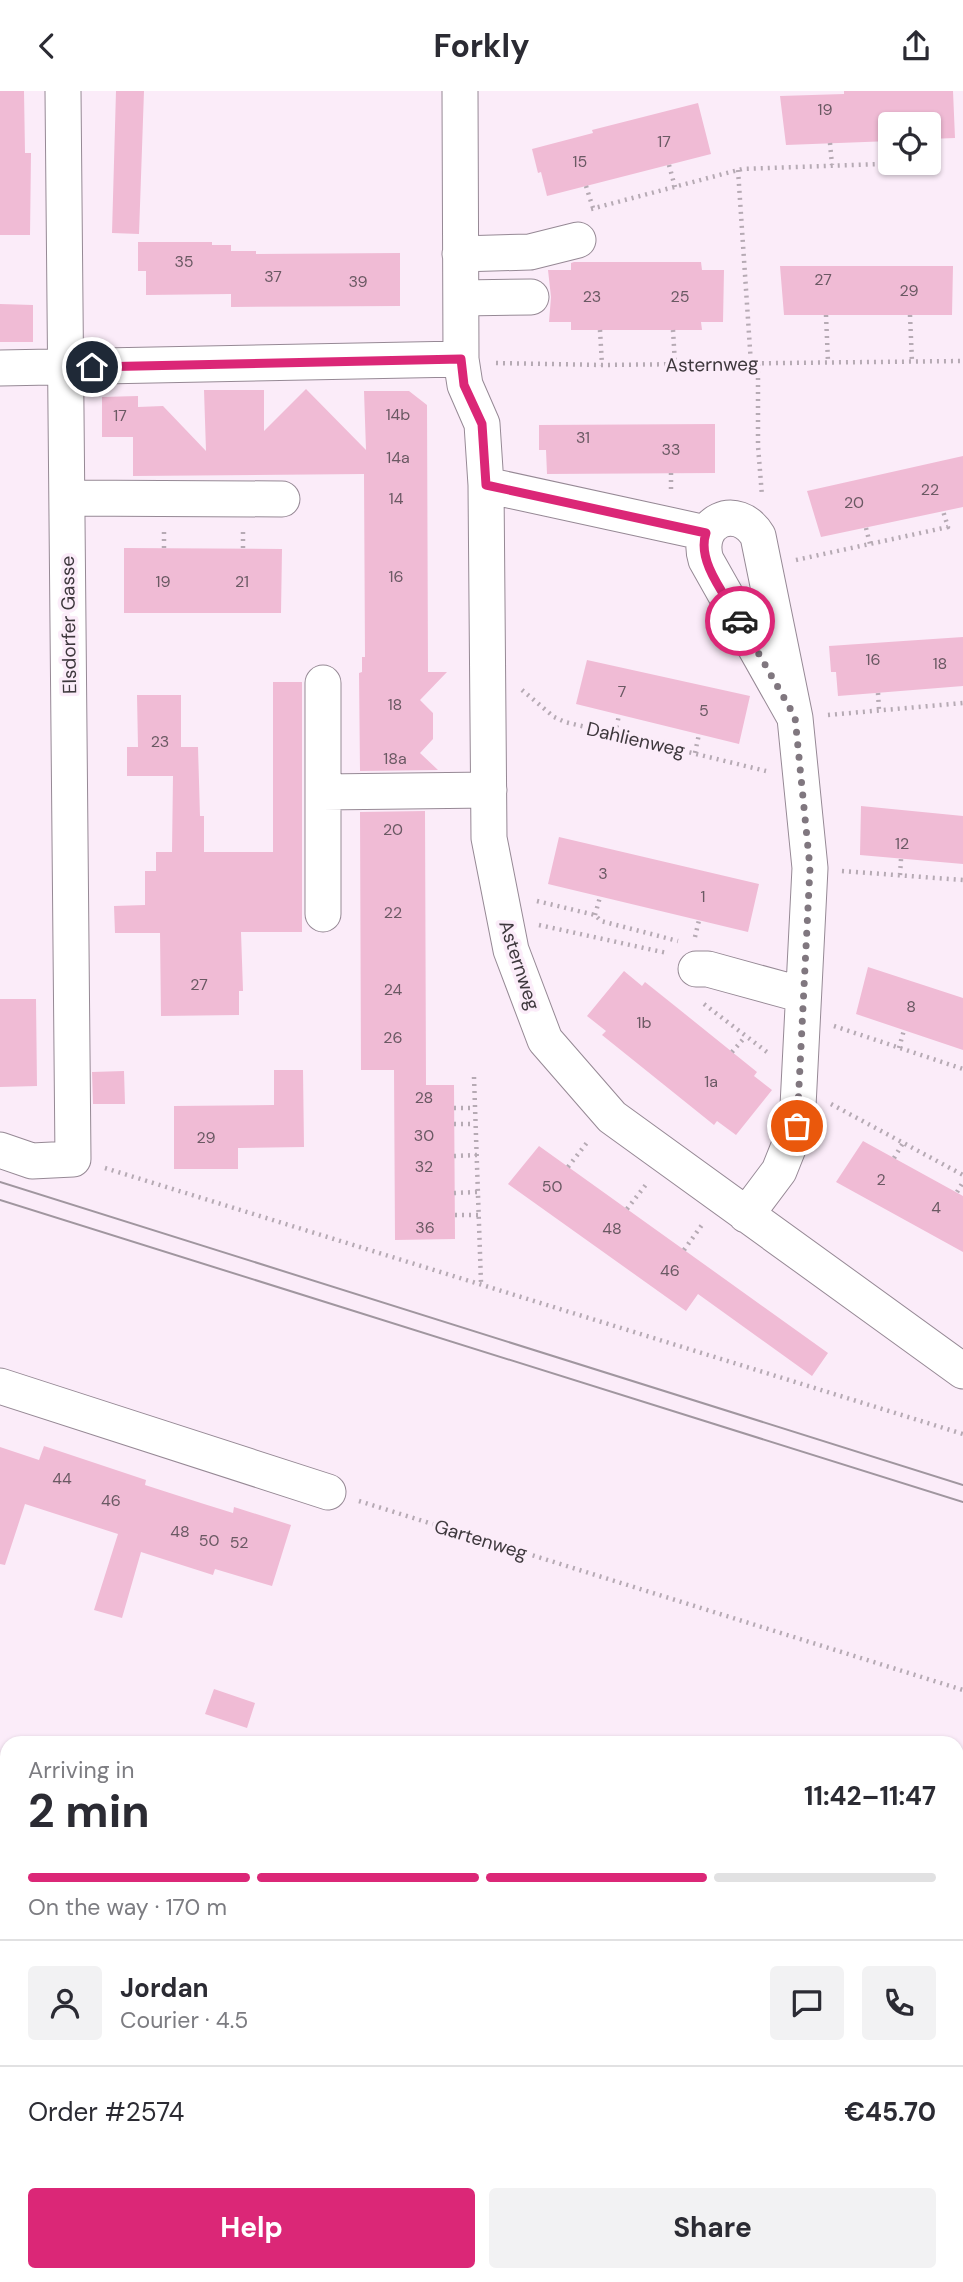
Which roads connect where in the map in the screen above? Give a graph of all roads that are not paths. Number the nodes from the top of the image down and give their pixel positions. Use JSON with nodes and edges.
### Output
{"nodes":[{"id":1,"x":63,"y":91,"type":"edge"},
{"id":2,"x":460,"y":91,"type":"edge"},
{"id":3,"x":579,"y":226,"type":"road end"},
{"id":4,"x":460,"y":254,"type":"junction"},
{"id":5,"x":530,"y":297,"type":"dead end"},
{"id":6,"x":461,"y":298,"type":"junction"},
{"id":7,"x":461,"y":359,"type":"junction"},
{"id":8,"x":66,"y":367,"type":"junction"},
{"id":9,"x":0,"y":368,"type":"edge"},
{"id":10,"x":486,"y":485,"type":"junction"},
{"id":11,"x":67,"y":498,"type":"junction"},
{"id":12,"x":282,"y":499,"type":"dead end"},
{"id":13,"x":706,"y":533,"type":"junction"},
{"id":14,"x":323,"y":683,"type":"dead end"},
{"id":15,"x":795,"y":717,"type":"junction"},
{"id":16,"x":489,"y":790,"type":"junction"},
{"id":17,"x":323,"y":792,"type":"junction"},
{"id":18,"x":323,"y":913,"type":"dead end"},
{"id":19,"x":685,"y":965,"type":"road end"},
{"id":20,"x":803,"y":1005,"type":"junction"},
{"id":21,"x":0,"y":1150,"type":"edge"},
{"id":22,"x":746,"y":1215,"type":"junction"},
{"id":23,"x":963,"y":1371,"type":"edge"},
{"id":24,"x":0,"y":1386,"type":"edge"},
{"id":25,"x":328,"y":1492,"type":"road end"}],
"edges":[{"from":1,"to":8,"type":"street","name":"Elsdorfer Gasse"},
{"from":2,"to":4,"type":"street","name":"Asternweg"},
{"from":3,"to":4,"type":"street"},
{"from":4,"to":6,"type":"street","name":"Asternweg"},
{"from":5,"to":6,"type":"street"},
{"from":6,"to":7,"type":"street","name":"Asternweg"},
{"from":7,"to":8,"type":"street"},
{"from":7,"to":10,"type":"street","name":"Asternweg"},
{"from":8,"to":9,"type":"street"},
{"from":8,"to":11,"type":"street","name":"Elsdorfer Gasse"},
{"from":10,"to":13,"type":"street"},
{"from":10,"to":16,"type":"street","name":"Asternweg"},
{"from":11,"to":12,"type":"street"},
{"from":11,"to":21,"type":"street","name":"Elsdorfer Gasse"},
{"from":13,"to":15,"type":"street"},
{"from":13,"to":15,"type":"street"},
{"from":14,"to":17,"type":"street"},
{"from":15,"to":20,"type":"street"},
{"from":16,"to":17,"type":"street"},
{"from":16,"to":22,"type":"street","name":"Asternweg"},
{"from":17,"to":18,"type":"street"},
{"from":19,"to":20,"type":"street"},
{"from":20,"to":22,"type":"street"},
{"from":22,"to":23,"type":"street","name":"Asternweg"},
{"from":24,"to":25,"type":"street"}]}
